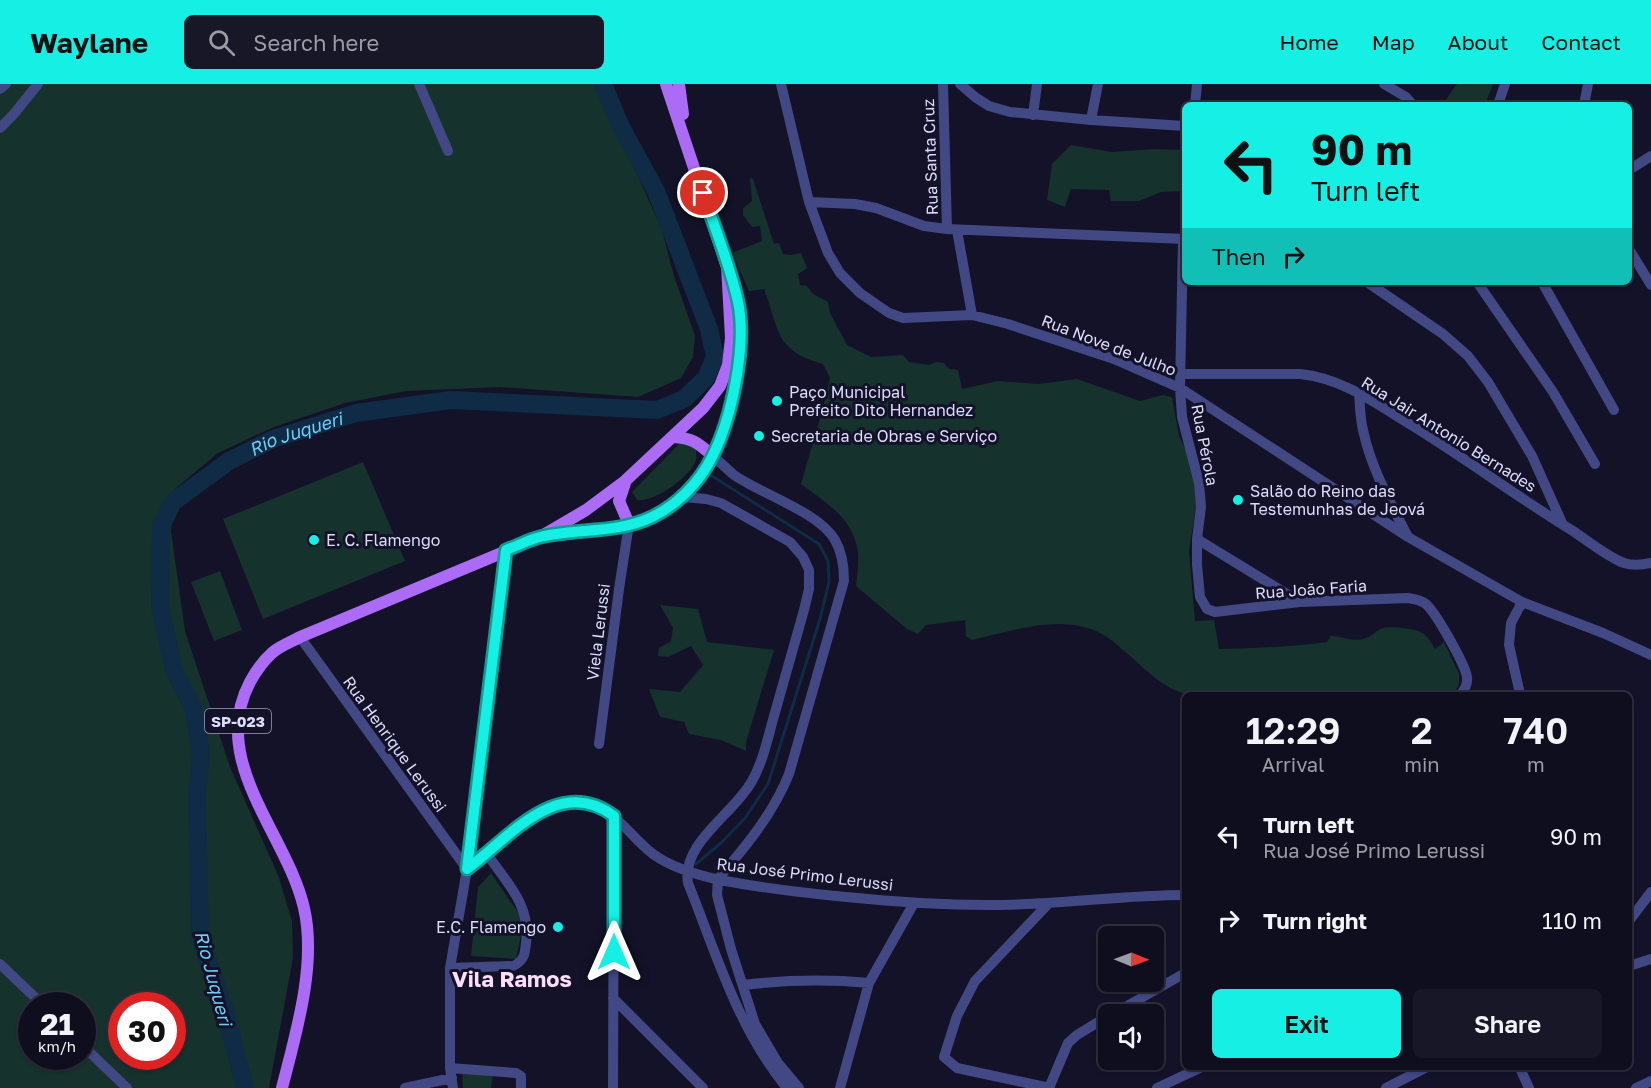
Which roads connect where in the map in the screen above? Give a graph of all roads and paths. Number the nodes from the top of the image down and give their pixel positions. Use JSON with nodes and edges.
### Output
{"nodes":[{"id":1,"x":6,"y":84,"type":"edge"},
{"id":2,"x":38,"y":84,"type":"edge"},
{"id":3,"x":419,"y":84,"type":"edge"},
{"id":4,"x":666,"y":84,"type":"edge"},
{"id":5,"x":680,"y":84,"type":"edge"},
{"id":6,"x":781,"y":84,"type":"edge"},
{"id":7,"x":943,"y":84,"type":"edge"},
{"id":8,"x":960,"y":84,"type":"edge"},
{"id":9,"x":1037,"y":84,"type":"edge"},
{"id":10,"x":1098,"y":84,"type":"edge"},
{"id":11,"x":1197,"y":84,"type":"edge"},
{"id":12,"x":1384,"y":84,"type":"edge"},
{"id":13,"x":1505,"y":84,"type":"edge"},
{"id":14,"x":1588,"y":84,"type":"edge"},
{"id":15,"x":0,"y":89,"type":"edge"},
{"id":16,"x":1409,"y":101,"type":"edge"},
{"id":17,"x":1195,"y":102,"type":"edge"},
{"id":18,"x":1499,"y":102,"type":"edge"},
{"id":19,"x":1585,"y":102,"type":"edge"},
{"id":20,"x":1033,"y":115,"type":"junction"},
{"id":21,"x":1091,"y":120,"type":"junction"},
{"id":22,"x":1182,"y":126,"type":"edge"},
{"id":23,"x":0,"y":128,"type":"edge"},
{"id":24,"x":689,"y":148,"type":"junction"},
{"id":25,"x":448,"y":151,"type":"dead end"},
{"id":26,"x":1651,"y":156,"type":"edge"},
{"id":27,"x":1632,"y":168,"type":"edge"},
{"id":28,"x":809,"y":202,"type":"junction"},
{"id":29,"x":952,"y":230,"type":"junction"},
{"id":30,"x":1182,"y":239,"type":"edge"},
{"id":31,"x":1632,"y":254,"type":"edge"},
{"id":32,"x":727,"y":266,"type":"junction"},
{"id":33,"x":1183,"y":285,"type":"edge"},
{"id":34,"x":1371,"y":285,"type":"edge"},
{"id":35,"x":1479,"y":285,"type":"edge"},
{"id":36,"x":1544,"y":285,"type":"edge"},
{"id":37,"x":1651,"y":285,"type":"edge"},
{"id":38,"x":972,"y":315,"type":"junction"},
{"id":39,"x":1181,"y":374,"type":"junction"},
{"id":40,"x":1180,"y":388,"type":"junction"},
{"id":41,"x":1359,"y":393,"type":"junction"},
{"id":42,"x":1614,"y":410,"type":"dead end"},
{"id":43,"x":673,"y":437,"type":"junction"},
{"id":44,"x":713,"y":456,"type":"junction"},
{"id":45,"x":1595,"y":464,"type":"dead end"},
{"id":46,"x":625,"y":482,"type":"junction"},
{"id":47,"x":682,"y":497,"type":"junction"},
{"id":48,"x":629,"y":524,"type":"junction"},
{"id":49,"x":1563,"y":525,"type":"junction"},
{"id":50,"x":540,"y":537,"type":"junction"},
{"id":51,"x":1408,"y":537,"type":"junction"},
{"id":52,"x":1197,"y":539,"type":"junction"},
{"id":53,"x":506,"y":550,"type":"junction"},
{"id":54,"x":1651,"y":563,"type":"edge"},
{"id":55,"x":1300,"y":602,"type":"junction"},
{"id":56,"x":1522,"y":602,"type":"junction"},
{"id":57,"x":1215,"y":612,"type":"joint"},
{"id":58,"x":300,"y":637,"type":"junction"},
{"id":59,"x":1651,"y":655,"type":"edge"},
{"id":60,"x":1462,"y":692,"type":"edge"},
{"id":61,"x":1520,"y":692,"type":"edge"},
{"id":62,"x":599,"y":744,"type":"dead end"},
{"id":63,"x":614,"y":816,"type":"junction"},
{"id":64,"x":487,"y":855,"type":"junction"},
{"id":65,"x":467,"y":869,"type":"junction"},
{"id":66,"x":686,"y":871,"type":"junction"},
{"id":67,"x":718,"y":879,"type":"junction"},
{"id":68,"x":1651,"y":892,"type":"edge"},
{"id":69,"x":1182,"y":895,"type":"edge"},
{"id":70,"x":914,"y":903,"type":"junction"},
{"id":71,"x":1049,"y":903,"type":"junction"},
{"id":72,"x":1632,"y":917,"type":"edge"},
{"id":73,"x":1651,"y":959,"type":"edge"},
{"id":74,"x":0,"y":964,"type":"edge"},
{"id":75,"x":1632,"y":965,"type":"edge"},
{"id":76,"x":450,"y":968,"type":"junction"},
{"id":77,"x":1182,"y":975,"type":"edge"},
{"id":78,"x":869,"y":983,"type":"junction"},
{"id":79,"x":743,"y":986,"type":"junction"},
{"id":80,"x":29,"y":992,"type":"edge"},
{"id":81,"x":613,"y":998,"type":"junction"},
{"id":82,"x":1131,"y":1004,"type":"edge"},
{"id":83,"x":1098,"y":1022,"type":"edge"},
{"id":84,"x":96,"y":1058,"type":"edge"},
{"id":85,"x":1195,"y":1070,"type":"edge"},
{"id":86,"x":1421,"y":1070,"type":"edge"},
{"id":87,"x":1521,"y":1070,"type":"edge"},
{"id":88,"x":452,"y":1078,"type":"edge"},
{"id":89,"x":1651,"y":1081,"type":"edge"},
{"id":90,"x":284,"y":1084,"type":"edge"},
{"id":91,"x":128,"y":1088,"type":"edge"},
{"id":92,"x":405,"y":1088,"type":"edge"},
{"id":93,"x":521,"y":1088,"type":"edge"},
{"id":94,"x":613,"y":1088,"type":"edge"},
{"id":95,"x":703,"y":1088,"type":"edge"},
{"id":96,"x":787,"y":1088,"type":"edge"},
{"id":97,"x":799,"y":1088,"type":"edge"},
{"id":98,"x":840,"y":1088,"type":"edge"},
{"id":99,"x":1049,"y":1088,"type":"edge"},
{"id":100,"x":1157,"y":1088,"type":"edge"},
{"id":101,"x":1386,"y":1088,"type":"edge"},
{"id":102,"x":1529,"y":1088,"type":"edge"},
{"id":103,"x":1636,"y":1088,"type":"edge"}],
"edges":[{"from":1,"to":15,"type":"street"},
{"from":2,"to":23,"type":"street"},
{"from":3,"to":25,"type":"street"},
{"from":4,"to":24,"type":"main road","number":"SP-023"},
{"from":5,"to":24,"type":"main road","number":"SP-023"},
{"from":6,"to":28,"type":"street","name":"Rua Nove de Julho"},
{"from":7,"to":29,"type":"street","name":"Rua Santa Cruz"},
{"from":8,"to":20,"type":"street"},
{"from":9,"to":20,"type":"street"},
{"from":10,"to":21,"type":"street"},
{"from":11,"to":17,"type":"street"},
{"from":12,"to":16,"type":"street"},
{"from":13,"to":18,"type":"street"},
{"from":14,"to":19,"type":"street"},
{"from":20,"to":21,"type":"street"},
{"from":21,"to":22,"type":"street"},
{"from":24,"to":32,"type":"main road","number":"SP-023"},
{"from":26,"to":27,"type":"street"},
{"from":28,"to":29,"type":"street"},
{"from":28,"to":38,"type":"street","name":"Rua Nove de Julho"},
{"from":29,"to":30,"type":"street"},
{"from":29,"to":38,"type":"street","name":"Rua Santa Cruz"},
{"from":31,"to":37,"type":"street"},
{"from":32,"to":43,"type":"main road","number":"SP-023"},
{"from":32,"to":44,"type":"main road","number":"SP-023"},
{"from":33,"to":39,"type":"street","name":"Rua Pérola"},
{"from":34,"to":49,"type":"street"},
{"from":35,"to":45,"type":"street"},
{"from":36,"to":42,"type":"street"},
{"from":38,"to":40,"type":"street","name":"Rua Nove de Julho"},
{"from":39,"to":40,"type":"street","name":"Rua Pérola"},
{"from":39,"to":41,"type":"street","name":"Rua Jair Antonio Bernades"},
{"from":40,"to":51,"type":"street","name":"Rua Nove de Julho"},
{"from":40,"to":52,"type":"street","name":"Rua Pérola"},
{"from":41,"to":49,"type":"street","name":"Rua Jair Antonio Bernades"},
{"from":41,"to":51,"type":"street"},
{"from":43,"to":44,"type":"main road"},
{"from":43,"to":46,"type":"main road","number":"SP-023"},
{"from":44,"to":47,"type":"main road","number":"SP-023"},
{"from":44,"to":67,"type":"street"},
{"from":46,"to":48,"type":"main road"},
{"from":46,"to":50,"type":"main road","number":"SP-023"},
{"from":47,"to":48,"type":"main road","number":"SP-023"},
{"from":47,"to":66,"type":"street"},
{"from":48,"to":50,"type":"main road","number":"SP-023"},
{"from":48,"to":62,"type":"street","name":"Viela Lerussi"},
{"from":49,"to":54,"type":"street","name":"Rua Jair Antonio Bernades"},
{"from":50,"to":53,"type":"main road","number":"SP-023"},
{"from":51,"to":56,"type":"street","name":"Rua Nove de Julho"},
{"from":52,"to":55,"type":"street"},
{"from":52,"to":57,"type":"street","name":"Rua Pérola"},
{"from":53,"to":58,"type":"main road","number":"SP-023"},
{"from":53,"to":65,"type":"street"},
{"from":55,"to":57,"type":"street","name":"Rua João Faria"},
{"from":55,"to":60,"type":"street","name":"Rua João Faria"},
{"from":56,"to":59,"type":"street"},
{"from":56,"to":61,"type":"street"},
{"from":58,"to":65,"type":"street","name":"Rua Henrique Lerussi"},
{"from":58,"to":90,"type":"main road","number":"SP-023"},
{"from":63,"to":64,"type":"street","name":"Rua José Primo Lerussi"},
{"from":63,"to":66,"type":"street","name":"Rua José Primo Lerussi"},
{"from":63,"to":81,"type":"street"},
{"from":64,"to":65,"type":"street","name":"Rua José Primo Lerussi"},
{"from":64,"to":76,"type":"street"},
{"from":65,"to":76,"type":"street"},
{"from":66,"to":67,"type":"street","name":"Rua José Primo Lerussi"},
{"from":66,"to":96,"type":"street"},
{"from":67,"to":70,"type":"street","name":"Rua José Primo Lerussi"},
{"from":67,"to":79,"type":"street"},
{"from":68,"to":72,"type":"street"},
{"from":69,"to":71,"type":"street","name":"Rua José Primo Lerussi"},
{"from":70,"to":71,"type":"street","name":"Rua José Primo Lerussi"},
{"from":70,"to":78,"type":"street"},
{"from":71,"to":99,"type":"street"},
{"from":73,"to":75,"type":"street"},
{"from":74,"to":80,"type":"street"},
{"from":76,"to":88,"type":"street"},
{"from":77,"to":82,"type":"street"},
{"from":78,"to":79,"type":"street"},
{"from":78,"to":98,"type":"street"},
{"from":79,"to":97,"type":"street"},
{"from":81,"to":94,"type":"street"},
{"from":81,"to":95,"type":"street"},
{"from":83,"to":99,"type":"street"},
{"from":84,"to":91,"type":"street"},
{"from":85,"to":100,"type":"street"},
{"from":86,"to":101,"type":"street"},
{"from":87,"to":102,"type":"street"},
{"from":88,"to":92,"type":"street"},
{"from":88,"to":93,"type":"street"},
{"from":89,"to":103,"type":"street"}]}
